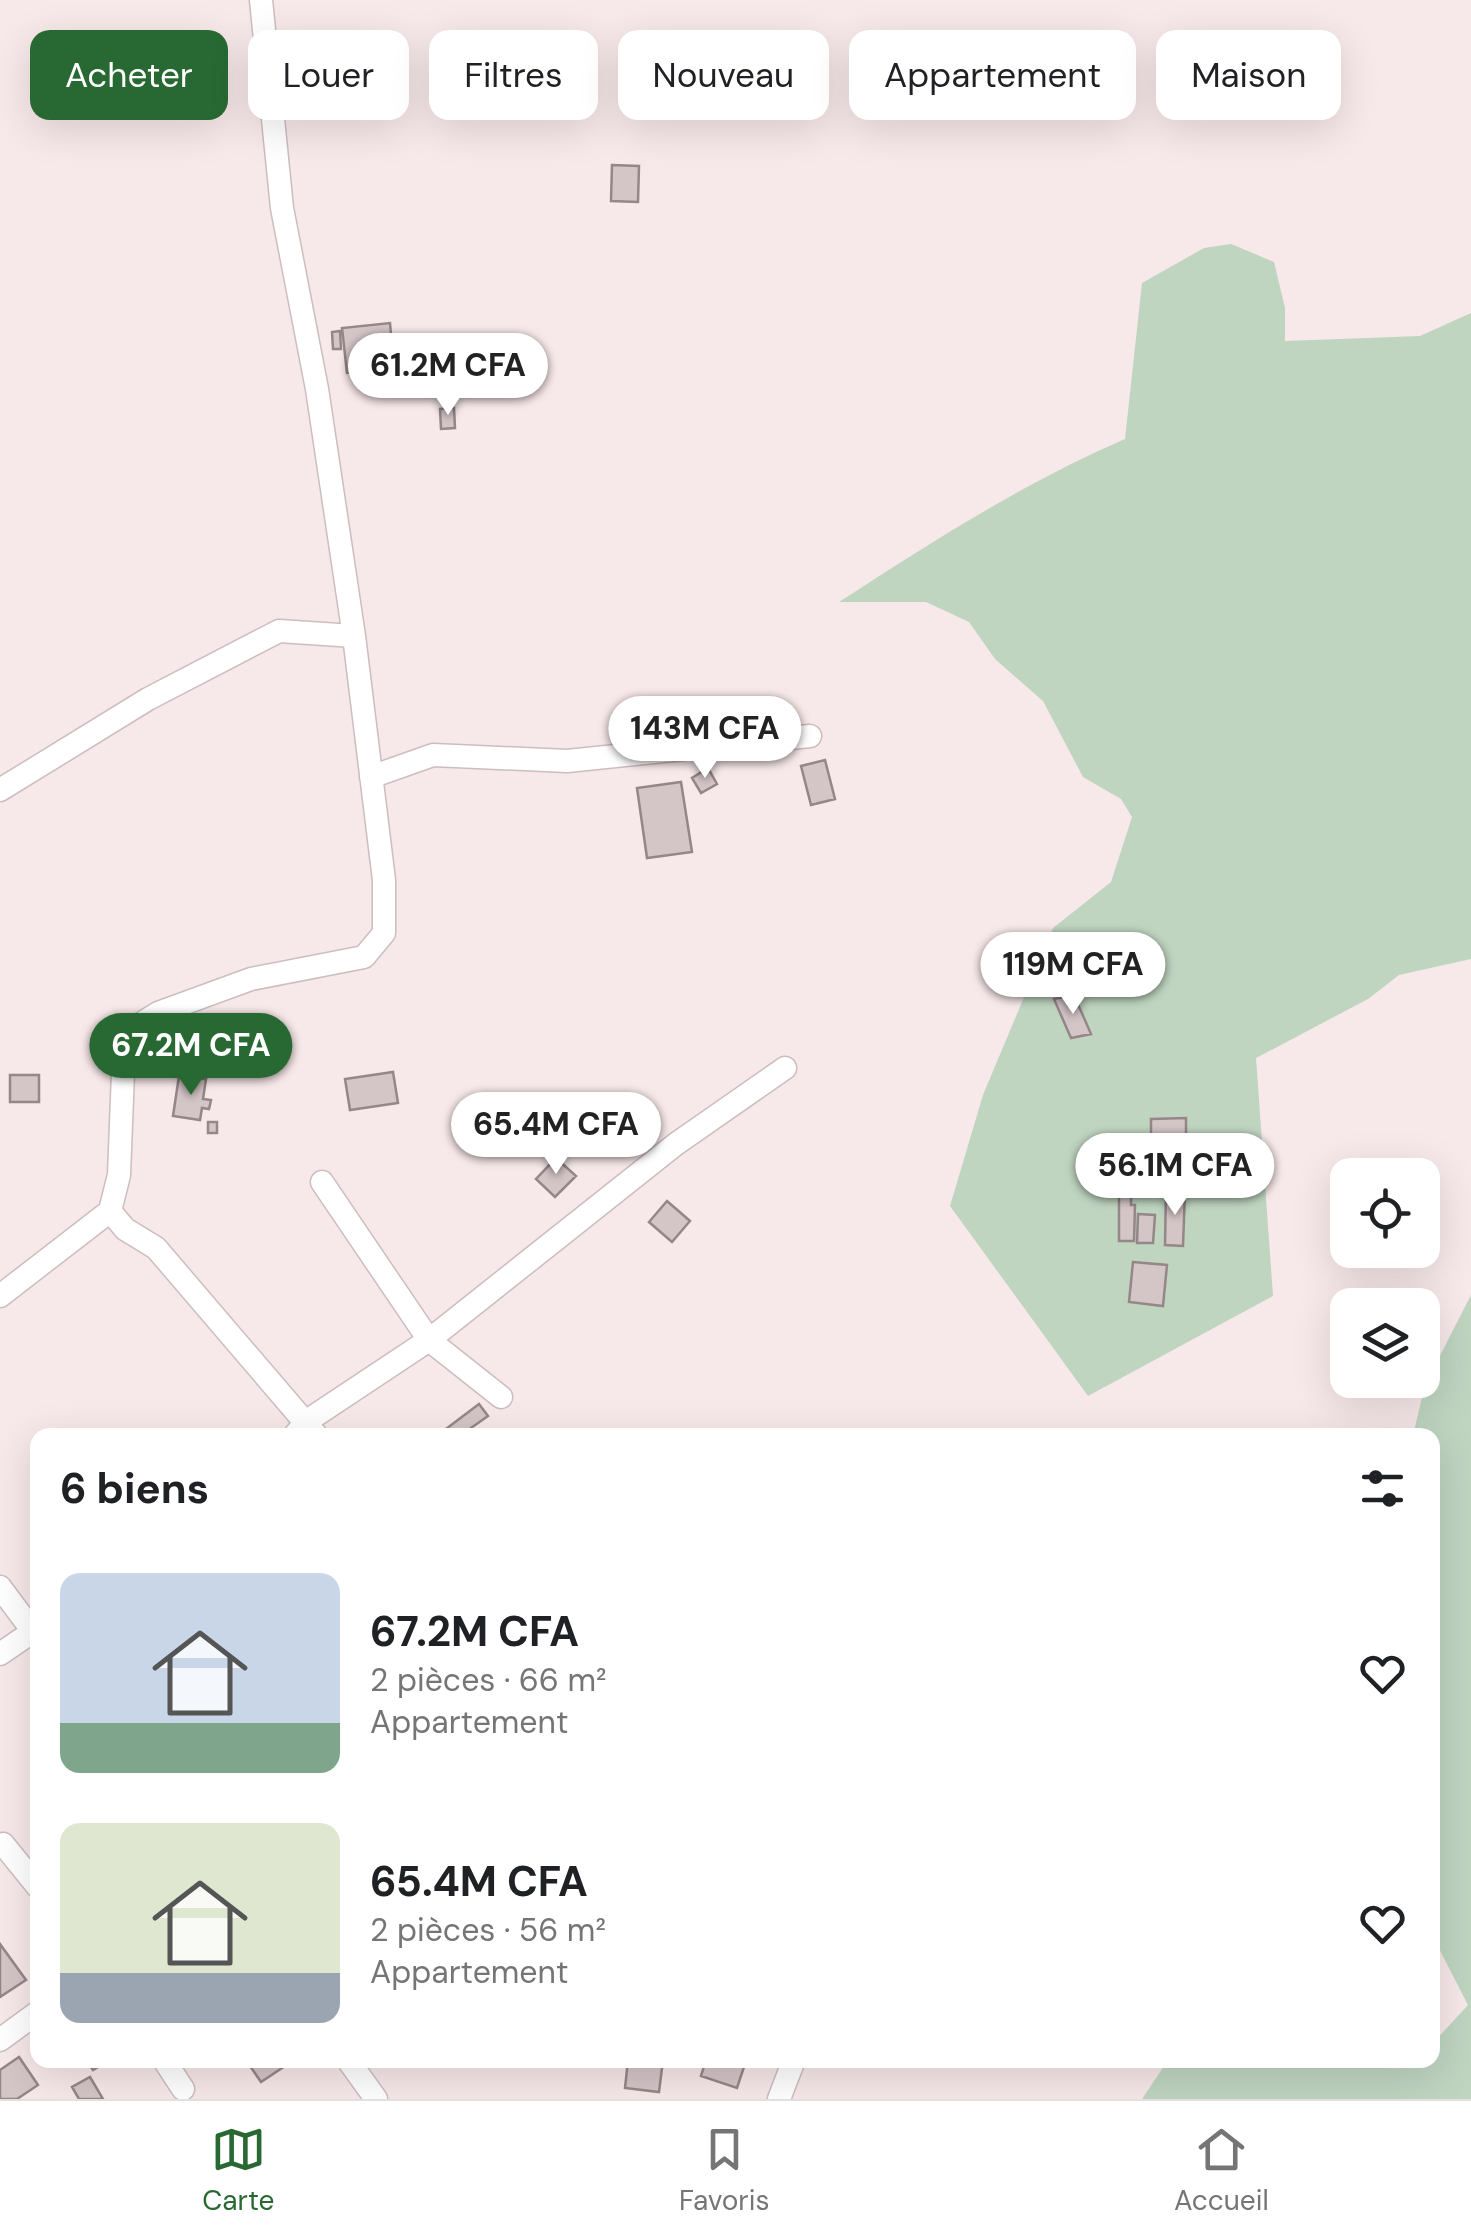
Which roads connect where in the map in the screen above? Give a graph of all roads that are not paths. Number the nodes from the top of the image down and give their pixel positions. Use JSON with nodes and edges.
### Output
{"nodes":[{"id":1,"x":261,"y":0,"type":"edge"},
{"id":2,"x":354,"y":636,"type":"junction"},
{"id":3,"x":810,"y":736,"type":"dead end"},
{"id":4,"x":372,"y":777,"type":"junction"},
{"id":5,"x":0,"y":790,"type":"edge"},
{"id":6,"x":785,"y":1068,"type":"dead end"},
{"id":7,"x":322,"y":1182,"type":"dead end"},
{"id":8,"x":110,"y":1212,"type":"junction"},
{"id":9,"x":0,"y":1296,"type":"edge"},
{"id":10,"x":430,"y":1340,"type":"junction"},
{"id":11,"x":500,"y":1396,"type":"dead end"},
{"id":12,"x":304,"y":1428,"type":"edge"},
{"id":13,"x":309,"y":1428,"type":"edge"},
{"id":14,"x":0,"y":1587,"type":"edge"},
{"id":15,"x":30,"y":1625,"type":"edge"},
{"id":16,"x":30,"y":1636,"type":"edge"},
{"id":17,"x":0,"y":1654,"type":"edge"},
{"id":18,"x":3,"y":1844,"type":"dead end"},
{"id":19,"x":30,"y":1877,"type":"edge"},
{"id":20,"x":30,"y":2018,"type":"edge"},
{"id":21,"x":0,"y":2040,"type":"edge"},
{"id":22,"x":169,"y":2068,"type":"edge"},
{"id":23,"x":354,"y":2068,"type":"edge"},
{"id":24,"x":791,"y":2068,"type":"edge"},
{"id":25,"x":183,"y":2089,"type":"dead end"},
{"id":26,"x":376,"y":2099,"type":"edge"},
{"id":27,"x":779,"y":2099,"type":"edge"}],
"edges":[{"from":1,"to":2,"type":"street"},
{"from":2,"to":4,"type":"street"},
{"from":2,"to":5,"type":"street"},
{"from":3,"to":4,"type":"street"},
{"from":4,"to":8,"type":"street"},
{"from":6,"to":10,"type":"street"},
{"from":7,"to":10,"type":"street"},
{"from":8,"to":9,"type":"street"},
{"from":8,"to":12,"type":"street"},
{"from":10,"to":11,"type":"street"},
{"from":10,"to":13,"type":"street"},
{"from":14,"to":15,"type":"street"},
{"from":16,"to":17,"type":"street"},
{"from":18,"to":19,"type":"street"},
{"from":20,"to":21,"type":"street"},
{"from":22,"to":25,"type":"street"},
{"from":23,"to":26,"type":"street"},
{"from":24,"to":27,"type":"street"}]}
